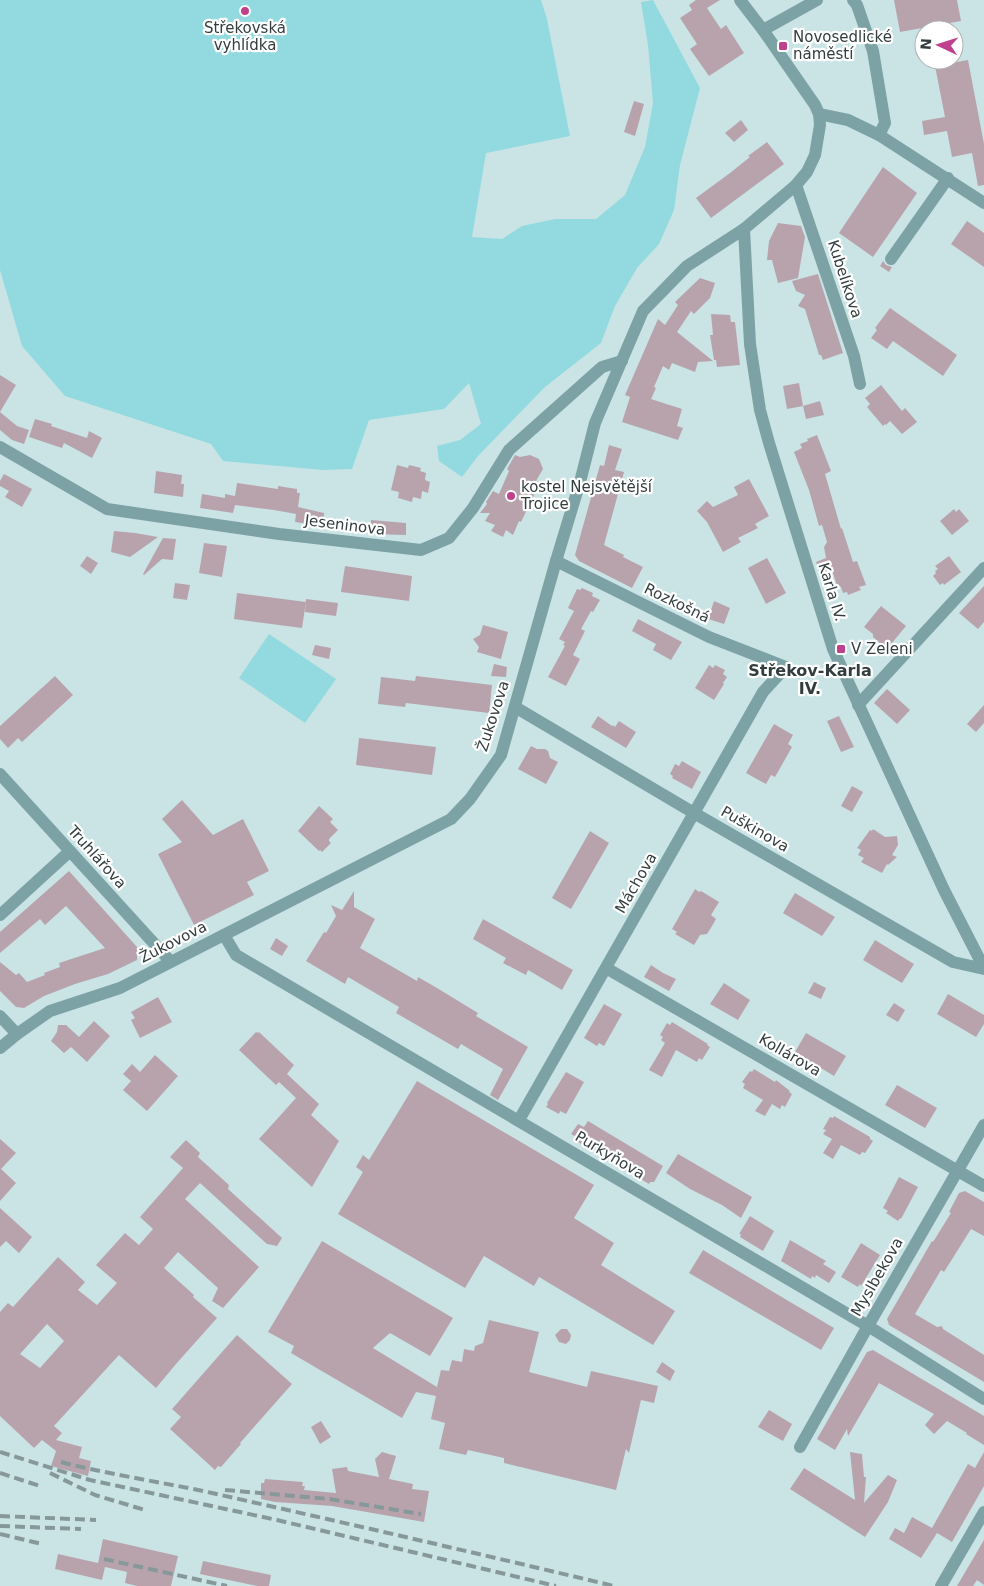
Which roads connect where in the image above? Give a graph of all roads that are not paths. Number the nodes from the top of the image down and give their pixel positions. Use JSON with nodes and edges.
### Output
{"nodes":[{"id":1,"x":740,"y":0,"type":"edge"},
{"id":2,"x":817,"y":0,"type":"edge"},
{"id":3,"x":854,"y":0,"type":"edge"},
{"id":4,"x":763,"y":30,"type":"junction"},
{"id":5,"x":820,"y":114,"type":"junction"},
{"id":6,"x":878,"y":135,"type":"junction"},
{"id":7,"x":948,"y":178,"type":"junction"},
{"id":8,"x":796,"y":186,"type":"junction"},
{"id":9,"x":984,"y":203,"type":"edge"},
{"id":10,"x":744,"y":229,"type":"junction"},
{"id":11,"x":891,"y":259,"type":"dead end"},
{"id":12,"x":622,"y":361,"type":"junction"},
{"id":13,"x":860,"y":384,"type":"dead end"},
{"id":14,"x":0,"y":447,"type":"edge"},
{"id":15,"x":556,"y":561,"type":"junction"},
{"id":16,"x":984,"y":568,"type":"edge"},
{"id":17,"x":786,"y":667,"type":"joint"},
{"id":18,"x":858,"y":706,"type":"junction"},
{"id":19,"x":515,"y":707,"type":"junction"},
{"id":20,"x":0,"y":774,"type":"edge"},
{"id":21,"x":694,"y":813,"type":"junction"},
{"id":22,"x":70,"y":852,"type":"junction"},
{"id":23,"x":0,"y":915,"type":"edge"},
{"id":24,"x":224,"y":935,"type":"junction"},
{"id":25,"x":170,"y":961,"type":"junction"},
{"id":26,"x":606,"y":968,"type":"junction"},
{"id":27,"x":984,"y":969,"type":"edge"},
{"id":28,"x":0,"y":1016,"type":"edge"},
{"id":29,"x":16,"y":1034,"type":"junction"},
{"id":30,"x":0,"y":1048,"type":"edge"},
{"id":31,"x":519,"y":1120,"type":"junction"},
{"id":32,"x":984,"y":1125,"type":"edge"},
{"id":33,"x":957,"y":1171,"type":"junction"},
{"id":34,"x":984,"y":1186,"type":"edge"},
{"id":35,"x":868,"y":1326,"type":"junction"},
{"id":36,"x":984,"y":1399,"type":"edge"},
{"id":37,"x":800,"y":1447,"type":"dead end"},
{"id":38,"x":984,"y":1512,"type":"edge"},
{"id":39,"x":941,"y":1586,"type":"edge"}],
"edges":[{"from":1,"to":4,"type":"street"},
{"from":2,"to":4,"type":"street"},
{"from":3,"to":6,"type":"street"},
{"from":4,"to":5,"type":"street"},
{"from":5,"to":6,"type":"street"},
{"from":5,"to":8,"type":"street"},
{"from":6,"to":7,"type":"street"},
{"from":7,"to":9,"type":"street"},
{"from":7,"to":11,"type":"street"},
{"from":8,"to":10,"type":"street"},
{"from":8,"to":13,"type":"street","name":"Kubelíkova"},
{"from":10,"to":12,"type":"street","name":"Žukovova"},
{"from":10,"to":18,"type":"street","name":"Karla IV."},
{"from":12,"to":14,"type":"street","name":"Jeseninova"},
{"from":12,"to":15,"type":"street","name":"Žukovova"},
{"from":15,"to":17,"type":"street","name":"Rozkošná"},
{"from":15,"to":19,"type":"street","name":"Žukovova"},
{"from":16,"to":18,"type":"street"},
{"from":17,"to":21,"type":"street","name":"Máchova"},
{"from":18,"to":27,"type":"street","name":"Karla IV."},
{"from":19,"to":21,"type":"street","name":"Puškinova"},
{"from":19,"to":24,"type":"street","name":"Žukovova"},
{"from":20,"to":22,"type":"street","name":"Truhlářova"},
{"from":21,"to":26,"type":"street","name":"Máchova"},
{"from":21,"to":27,"type":"street","name":"Puškinova"},
{"from":22,"to":23,"type":"street"},
{"from":22,"to":25,"type":"street","name":"Truhlářova"},
{"from":24,"to":25,"type":"street","name":"Žukovova"},
{"from":24,"to":31,"type":"street","name":"Purkyňova"},
{"from":25,"to":29,"type":"street","name":"Žukovova"},
{"from":26,"to":31,"type":"street","name":"Máchova"},
{"from":26,"to":33,"type":"street","name":"Kollárova"},
{"from":28,"to":29,"type":"street"},
{"from":29,"to":30,"type":"street","name":"Žukovova"},
{"from":31,"to":35,"type":"street","name":"Purkyňova"},
{"from":32,"to":33,"type":"street","name":"Myslbekova"},
{"from":33,"to":34,"type":"street","name":"Kollárova"},
{"from":33,"to":35,"type":"street","name":"Myslbekova"},
{"from":35,"to":36,"type":"street","name":"Purkyňova"},
{"from":35,"to":37,"type":"street","name":"Myslbekova"},
{"from":38,"to":39,"type":"street"}]}
